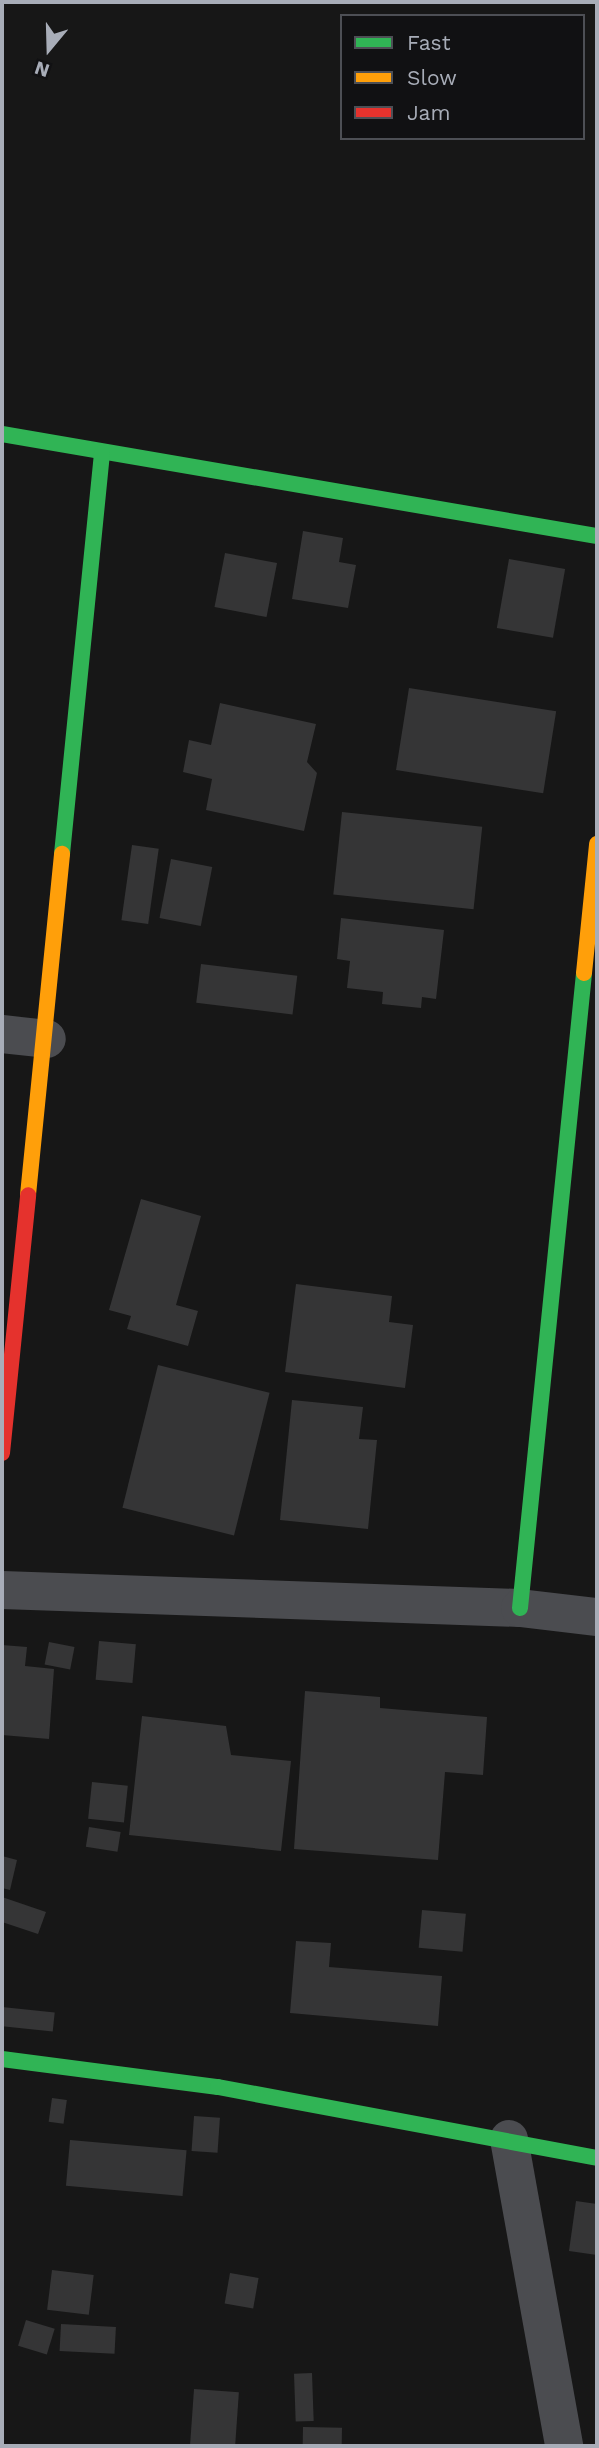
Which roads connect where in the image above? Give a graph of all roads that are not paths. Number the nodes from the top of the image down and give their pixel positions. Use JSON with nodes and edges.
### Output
{"nodes":[{"id":1,"x":2,"y":434,"type":"edge"},
{"id":2,"x":102,"y":453,"type":"junction"},
{"id":3,"x":597,"y":536,"type":"edge"},
{"id":4,"x":597,"y":844,"type":"edge"},
{"id":5,"x":2,"y":1034,"type":"edge"},
{"id":6,"x":47,"y":1039,"type":"junction"},
{"id":7,"x":2,"y":1453,"type":"edge"},
{"id":8,"x":2,"y":1590,"type":"edge"},
{"id":9,"x":520,"y":1608,"type":"junction"},
{"id":10,"x":597,"y":1617,"type":"edge"},
{"id":11,"x":2,"y":2059,"type":"edge"},
{"id":12,"x":509,"y":2139,"type":"junction"},
{"id":13,"x":597,"y":2158,"type":"edge"},
{"id":14,"x":565,"y":2446,"type":"edge"}],
"edges":[{"from":1,"to":2,"type":"street"},
{"from":2,"to":3,"type":"street"},
{"from":2,"to":6,"type":"street"},
{"from":4,"to":9,"type":"street"},
{"from":5,"to":6,"type":"street"},
{"from":6,"to":7,"type":"street"},
{"from":8,"to":9,"type":"street"},
{"from":9,"to":10,"type":"street"},
{"from":11,"to":12,"type":"street"},
{"from":12,"to":13,"type":"street"},
{"from":12,"to":14,"type":"street"}]}
